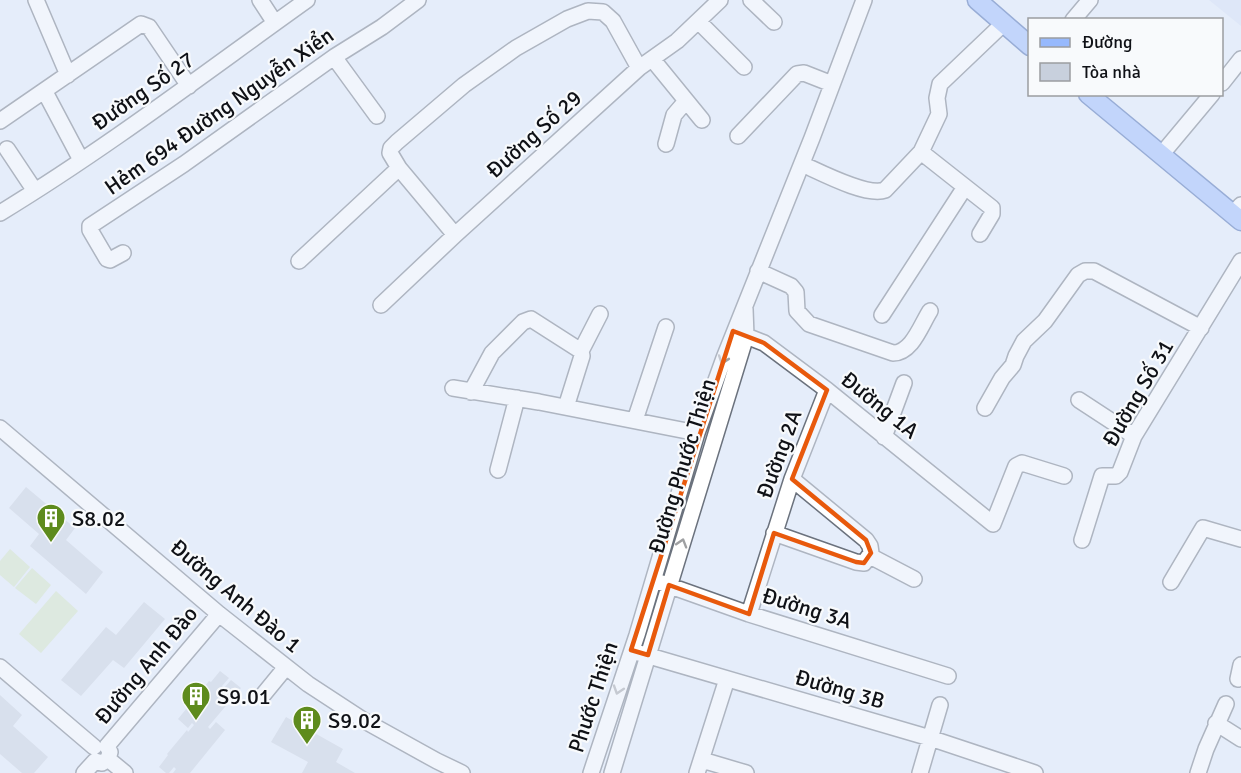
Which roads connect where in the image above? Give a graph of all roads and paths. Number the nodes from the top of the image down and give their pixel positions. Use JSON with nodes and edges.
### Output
{"nodes":[{"id":1,"x":36,"y":0,"type":"edge"},
{"id":2,"x":260,"y":0,"type":"edge"},
{"id":3,"x":307,"y":0,"type":"edge"},
{"id":4,"x":418,"y":0,"type":"edge"},
{"id":5,"x":720,"y":0,"type":"edge"},
{"id":6,"x":751,"y":0,"type":"edge"},
{"id":7,"x":864,"y":0,"type":"edge"},
{"id":8,"x":977,"y":0,"type":"edge"},
{"id":9,"x":1090,"y":0,"type":"edge"},
{"id":10,"x":1075,"y":18,"type":"edge"},
{"id":11,"x":699,"y":22,"type":"junction"},
{"id":12,"x":774,"y":22,"type":"dead end"},
{"id":13,"x":275,"y":23,"type":"junction"},
{"id":14,"x":1004,"y":23,"type":"junction"},
{"id":15,"x":1028,"y":45,"type":"edge"},
{"id":16,"x":334,"y":57,"type":"junction"},
{"id":17,"x":1241,"y":59,"type":"edge"},
{"id":18,"x":653,"y":60,"type":"junction"},
{"id":19,"x":744,"y":67,"type":"dead end"},
{"id":20,"x":639,"y":68,"type":"junction"},
{"id":21,"x":68,"y":75,"type":"junction"},
{"id":22,"x":1223,"y":81,"type":"edge"},
{"id":23,"x":832,"y":84,"type":"junction"},
{"id":24,"x":189,"y":86,"type":"junction"},
{"id":25,"x":45,"y":92,"type":"junction"},
{"id":26,"x":1090,"y":96,"type":"edge"},
{"id":27,"x":1210,"y":96,"type":"edge"},
{"id":28,"x":686,"y":101,"type":"junction"},
{"id":29,"x":377,"y":116,"type":"dead end"},
{"id":30,"x":702,"y":120,"type":"dead end"},
{"id":31,"x":0,"y":121,"type":"edge"},
{"id":32,"x":738,"y":136,"type":"dead end"},
{"id":33,"x":666,"y":144,"type":"dead end"},
{"id":34,"x":7,"y":149,"type":"dead end"},
{"id":35,"x":921,"y":152,"type":"junction"},
{"id":36,"x":1161,"y":155,"type":"junction"},
{"id":37,"x":81,"y":160,"type":"junction"},
{"id":38,"x":802,"y":164,"type":"junction"},
{"id":39,"x":399,"y":168,"type":"junction"},
{"id":40,"x":965,"y":187,"type":"junction"},
{"id":41,"x":35,"y":191,"type":"junction"},
{"id":42,"x":0,"y":213,"type":"edge"},
{"id":43,"x":1238,"y":213,"type":"edge"},
{"id":44,"x":980,"y":234,"type":"dead end"},
{"id":45,"x":455,"y":235,"type":"junction"},
{"id":46,"x":123,"y":253,"type":"dead end"},
{"id":47,"x":299,"y":261,"type":"dead end"},
{"id":48,"x":1241,"y":261,"type":"edge"},
{"id":49,"x":758,"y":271,"type":"junction"},
{"id":50,"x":381,"y":305,"type":"dead end"},
{"id":51,"x":930,"y":311,"type":"dead end"},
{"id":52,"x":600,"y":314,"type":"dead end"},
{"id":53,"x":882,"y":315,"type":"dead end"},
{"id":54,"x":666,"y":327,"type":"dead end"},
{"id":55,"x":1201,"y":328,"type":"junction"},
{"id":56,"x":740,"y":334,"type":"junction"},
{"id":57,"x":581,"y":351,"type":"junction"},
{"id":58,"x":904,"y":383,"type":"dead end"},
{"id":59,"x":453,"y":388,"type":"dead end"},
{"id":60,"x":827,"y":390,"type":"junction"},
{"id":61,"x":471,"y":392,"type":"junction"},
{"id":62,"x":517,"y":398,"type":"junction"},
{"id":63,"x":1079,"y":400,"type":"dead end"},
{"id":64,"x":567,"y":407,"type":"junction"},
{"id":65,"x":985,"y":408,"type":"dead end"},
{"id":66,"x":635,"y":420,"type":"junction"},
{"id":67,"x":0,"y":428,"type":"edge"},
{"id":68,"x":698,"y":433,"type":"junction"},
{"id":69,"x":1134,"y":436,"type":"junction"},
{"id":70,"x":884,"y":437,"type":"junction"},
{"id":71,"x":498,"y":470,"type":"dead end"},
{"id":72,"x":1064,"y":476,"type":"dead end"},
{"id":73,"x":792,"y":478,"type":"junction"},
{"id":74,"x":774,"y":533,"type":"junction"},
{"id":75,"x":1241,"y":539,"type":"edge"},
{"id":76,"x":1082,"y":540,"type":"dead end"},
{"id":77,"x":870,"y":556,"type":"junction"},
{"id":78,"x":914,"y":579,"type":"dead end"},
{"id":79,"x":653,"y":580,"type":"junction"},
{"id":80,"x":1171,"y":582,"type":"dead end"},
{"id":81,"x":666,"y":592,"type":"junction"},
{"id":82,"x":219,"y":614,"type":"junction"},
{"id":83,"x":748,"y":614,"type":"junction"},
{"id":84,"x":637,"y":635,"type":"joint"},
{"id":85,"x":652,"y":639,"type":"joint"},
{"id":86,"x":631,"y":650,"type":"junction"},
{"id":87,"x":648,"y":655,"type":"junction"},
{"id":88,"x":0,"y":667,"type":"edge"},
{"id":89,"x":286,"y":667,"type":"junction"},
{"id":90,"x":948,"y":676,"type":"dead end"},
{"id":91,"x":727,"y":679,"type":"junction"},
{"id":92,"x":263,"y":695,"type":"dead end"},
{"id":93,"x":1226,"y":704,"type":"dead end"},
{"id":94,"x":940,"y":705,"type":"dead end"},
{"id":95,"x":1220,"y":724,"type":"junction"},
{"id":96,"x":932,"y":732,"type":"junction"},
{"id":97,"x":1241,"y":739,"type":"edge"},
{"id":98,"x":101,"y":753,"type":"junction"},
{"id":99,"x":699,"y":766,"type":"edge"},
{"id":100,"x":84,"y":773,"type":"edge"},
{"id":101,"x":125,"y":773,"type":"edge"},
{"id":102,"x":462,"y":773,"type":"edge"},
{"id":103,"x":591,"y":773,"type":"edge"},
{"id":104,"x":612,"y":773,"type":"edge"},
{"id":105,"x":746,"y":773,"type":"edge"},
{"id":106,"x":920,"y":773,"type":"edge"},
{"id":107,"x":1035,"y":773,"type":"edge"},
{"id":108,"x":1198,"y":773,"type":"edge"}],
"edges":[{"from":1,"to":21,"type":"street"},
{"from":2,"to":13,"type":"street"},
{"from":3,"to":13,"type":"street","name":"Đường Số 27"},
{"from":4,"to":16,"type":"street","name":"Hẻm 694 Đường Nguyễn Xiển"},
{"from":5,"to":11,"type":"street","name":"Đường Số 29"},
{"from":6,"to":12,"type":"street"},
{"from":7,"to":23,"type":"street","name":"Đường Phước Thiện"},
{"from":8,"to":14,"type":"main road"},
{"from":9,"to":10,"type":"street"},
{"from":11,"to":18,"type":"street","name":"Đường Số 29"},
{"from":11,"to":19,"type":"street"},
{"from":13,"to":24,"type":"street","name":"Đường Số 27"},
{"from":14,"to":15,"type":"main road"},
{"from":14,"to":35,"type":"street"},
{"from":16,"to":29,"type":"street"},
{"from":16,"to":46,"type":"street","name":"Hẻm 694 Đường Nguyễn Xiển"},
{"from":17,"to":22,"type":"street"},
{"from":18,"to":20,"type":"street","name":"Đường Số 29"},
{"from":18,"to":28,"type":"street"},
{"from":20,"to":39,"type":"street"},
{"from":20,"to":45,"type":"street","name":"Đường Số 29"},
{"from":21,"to":24,"type":"street"},
{"from":21,"to":25,"type":"street"},
{"from":23,"to":32,"type":"street"},
{"from":23,"to":38,"type":"street","name":"Đường Phước Thiện"},
{"from":24,"to":37,"type":"street","name":"Đường Số 27"},
{"from":25,"to":31,"type":"street"},
{"from":25,"to":37,"type":"street"},
{"from":26,"to":36,"type":"main road"},
{"from":27,"to":36,"type":"street"},
{"from":28,"to":30,"type":"street"},
{"from":28,"to":33,"type":"street"},
{"from":34,"to":41,"type":"street"},
{"from":35,"to":38,"type":"street"},
{"from":35,"to":40,"type":"street"},
{"from":36,"to":43,"type":"main road"},
{"from":37,"to":41,"type":"street","name":"Đường Số 27"},
{"from":38,"to":49,"type":"street","name":"Đường Phước Thiện"},
{"from":39,"to":45,"type":"street"},
{"from":39,"to":47,"type":"street"},
{"from":40,"to":44,"type":"street"},
{"from":40,"to":53,"type":"street"},
{"from":41,"to":42,"type":"street","name":"Đường Số 27"},
{"from":45,"to":50,"type":"street","name":"Đường Số 29"},
{"from":48,"to":55,"type":"street","name":"Đường Số 31"},
{"from":49,"to":51,"type":"street"},
{"from":49,"to":56,"type":"street","name":"Đường Phước Thiện"},
{"from":52,"to":57,"type":"street"},
{"from":54,"to":66,"type":"street"},
{"from":55,"to":65,"type":"street"},
{"from":55,"to":69,"type":"street","name":"Đường Số 31"},
{"from":56,"to":60,"type":"street","name":"Đường 1A"},
{"from":56,"to":68,"type":"street","name":"Đường Phước Thiện","one_way":true},
{"from":81,"to":56,"type":"street","name":"Đường Phước Thiện","one_way":true},
{"from":57,"to":61,"type":"street"},
{"from":57,"to":64,"type":"street"},
{"from":58,"to":70,"type":"street"},
{"from":59,"to":61,"type":"street"},
{"from":60,"to":70,"type":"street","name":"Đường 1A"},
{"from":60,"to":73,"type":"street","name":"Đường 2A"},
{"from":61,"to":62,"type":"street"},
{"from":62,"to":64,"type":"street"},
{"from":62,"to":71,"type":"street"},
{"from":63,"to":69,"type":"street"},
{"from":64,"to":66,"type":"street"},
{"from":66,"to":68,"type":"street"},
{"from":67,"to":82,"type":"street","name":"Đường Anh Đào 1"},
{"from":68,"to":79,"type":"street","name":"Đường Phước Thiện"},
{"from":69,"to":76,"type":"street","name":"Đường Số 31"},
{"from":70,"to":72,"type":"street","name":"Đường 1A"},
{"from":73,"to":74,"type":"street","name":"Đường 2A"},
{"from":73,"to":77,"type":"street"},
{"from":74,"to":77,"type":"street","name":"Đường 2A"},
{"from":74,"to":83,"type":"street","name":"Đường 2A"},
{"from":75,"to":80,"type":"street"},
{"from":77,"to":78,"type":"street"},
{"from":79,"to":81,"type":"street","name":"Đường 3A"},
{"from":79,"to":84,"type":"street","name":"Đường Phước Thiện"},
{"from":81,"to":83,"type":"street","name":"Đường 3A"},
{"from":81,"to":85,"type":"street","name":"Đường Phước Thiện"},
{"from":82,"to":89,"type":"street","name":"Đường Anh Đào 1"},
{"from":82,"to":98,"type":"street","name":"Đường Anh Đào"},
{"from":83,"to":90,"type":"street","name":"Đường 3A"},
{"from":84,"to":86,"type":"street","name":"Phước Thiện"},
{"from":85,"to":87,"type":"street","name":"Phước Thiện"},
{"from":86,"to":87,"type":"street","name":"Đường 3B"},
{"from":86,"to":103,"type":"street","name":"Phước Thiện","one_way":true},
{"from":87,"to":91,"type":"street","name":"Đường 3B"},
{"from":87,"to":104,"type":"street","name":"Phước Thiện"},
{"from":88,"to":98,"type":"street"},
{"from":89,"to":92,"type":"street"},
{"from":89,"to":102,"type":"street","name":"Đường Anh Đào 1"},
{"from":91,"to":96,"type":"street","name":"Đường 3B"},
{"from":91,"to":99,"type":"street"},
{"from":93,"to":95,"type":"street"},
{"from":94,"to":96,"type":"street"},
{"from":95,"to":97,"type":"street"},
{"from":95,"to":108,"type":"street"},
{"from":96,"to":106,"type":"street"},
{"from":96,"to":107,"type":"street","name":"Đường 3B"},
{"from":98,"to":100,"type":"street","name":"Đường Anh Đào"},
{"from":98,"to":101,"type":"street"},
{"from":99,"to":105,"type":"street"}]}
